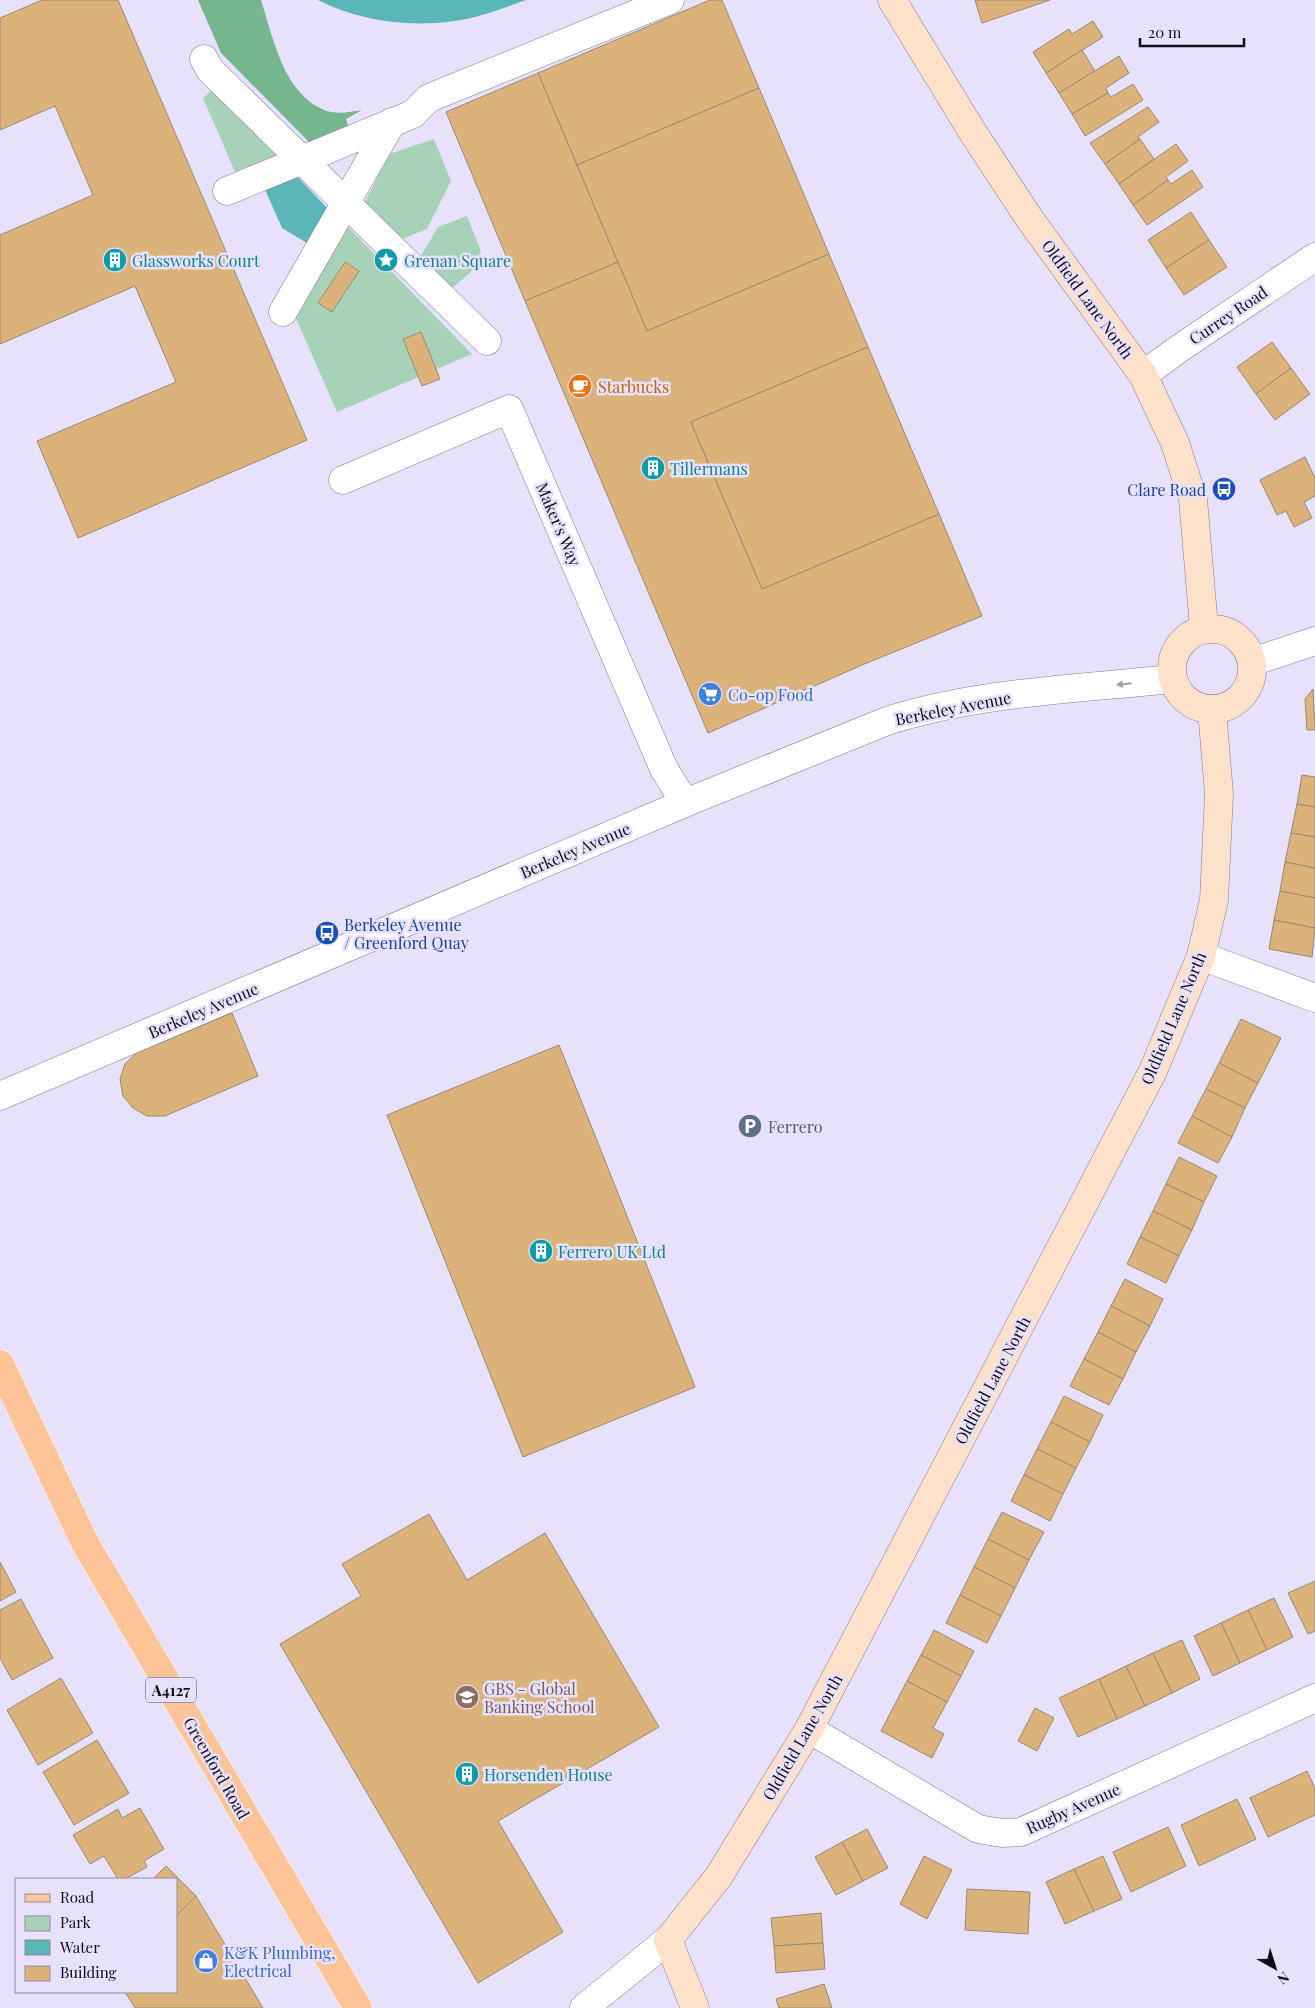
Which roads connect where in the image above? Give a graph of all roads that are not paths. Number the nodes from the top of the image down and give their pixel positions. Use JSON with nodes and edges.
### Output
{"nodes":[{"id":1,"x":670,"y":0,"type":"edge"},
{"id":2,"x":892,"y":0,"type":"edge"},
{"id":3,"x":204,"y":59,"type":"dead end"},
{"id":4,"x":392,"y":122,"type":"junction"},
{"id":5,"x":300,"y":159,"type":"junction"},
{"id":6,"x":227,"y":191,"type":"dead end"},
{"id":7,"x":345,"y":203,"type":"junction"},
{"id":8,"x":1315,"y":257,"type":"edge"},
{"id":9,"x":283,"y":312,"type":"dead end"},
{"id":10,"x":487,"y":341,"type":"dead end"},
{"id":11,"x":1143,"y":375,"type":"junction"},
{"id":12,"x":343,"y":480,"type":"dead end"},
{"id":13,"x":1204,"y":628,"type":"junction"},
{"id":14,"x":1315,"y":641,"type":"edge"},
{"id":15,"x":1252,"y":662,"type":"junction"},
{"id":16,"x":1172,"y":680,"type":"junction"},
{"id":17,"x":1212,"y":710,"type":"junction"},
{"id":18,"x":685,"y":803,"type":"junction"},
{"id":19,"x":1200,"y":956,"type":"junction"},
{"id":20,"x":1315,"y":998,"type":"edge"},
{"id":21,"x":0,"y":1096,"type":"edge"},
{"id":22,"x":0,"y":1364,"type":"edge"},
{"id":23,"x":1315,"y":1698,"type":"edge"},
{"id":24,"x":810,"y":1729,"type":"junction"},
{"id":25,"x":668,"y":1940,"type":"junction"},
{"id":26,"x":358,"y":2008,"type":"edge"},
{"id":27,"x":584,"y":2008,"type":"edge"},
{"id":28,"x":695,"y":2008,"type":"edge"}],
"edges":[{"from":1,"to":4,"type":"street"},
{"from":2,"to":11,"type":"street","name":"Oldfield Lane North"},
{"from":3,"to":5,"type":"street"},
{"from":4,"to":5,"type":"street"},
{"from":4,"to":7,"type":"street"},
{"from":5,"to":6,"type":"street"},
{"from":5,"to":7,"type":"street"},
{"from":7,"to":9,"type":"street"},
{"from":7,"to":10,"type":"street"},
{"from":8,"to":11,"type":"street","name":"Currey Road"},
{"from":11,"to":13,"type":"street","name":"Oldfield Lane North"},
{"from":12,"to":18,"type":"street","name":"Maker's Way"},
{"from":13,"to":15,"type":"street"},
{"from":13,"to":16,"type":"street"},
{"from":14,"to":15,"type":"street"},
{"from":15,"to":17,"type":"street"},
{"from":16,"to":17,"type":"street"},
{"from":16,"to":18,"type":"street","name":"Berkeley Avenue","one_way":true},
{"from":17,"to":19,"type":"street","name":"Oldfield Lane North"},
{"from":18,"to":21,"type":"street","name":"Berkeley Avenue"},
{"from":19,"to":20,"type":"street"},
{"from":19,"to":24,"type":"street","name":"Oldfield Lane North"},
{"from":22,"to":26,"type":"main road","name":"Greenford Road","number":"A4127"},
{"from":23,"to":24,"type":"street","name":"Rugby Avenue"},
{"from":24,"to":25,"type":"street","name":"Oldfield Lane North"},
{"from":25,"to":27,"type":"street"},
{"from":25,"to":28,"type":"street"}]}
